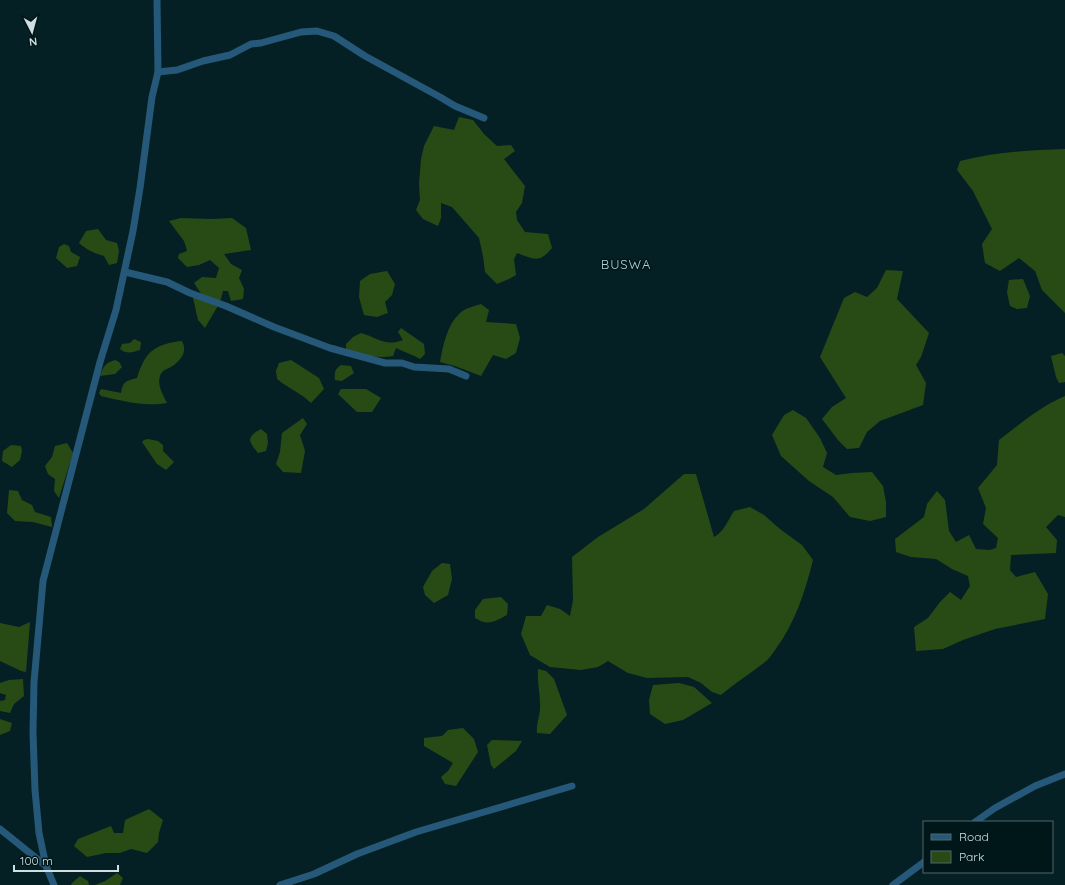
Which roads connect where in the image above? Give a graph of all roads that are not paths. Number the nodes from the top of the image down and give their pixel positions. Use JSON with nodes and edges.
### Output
{"nodes":[{"id":1,"x":157,"y":0,"type":"edge"},
{"id":2,"x":158,"y":72,"type":"junction"},
{"id":3,"x":484,"y":118,"type":"dead end"},
{"id":4,"x":124,"y":272,"type":"junction"},
{"id":5,"x":466,"y":376,"type":"dead end"},
{"id":6,"x":1065,"y":774,"type":"edge"},
{"id":7,"x":572,"y":786,"type":"dead end"},
{"id":8,"x":976,"y":821,"type":"edge"},
{"id":9,"x":0,"y":829,"type":"edge"},
{"id":10,"x":923,"y":863,"type":"edge"},
{"id":11,"x":46,"y":866,"type":"junction"},
{"id":12,"x":54,"y":885,"type":"edge"},
{"id":13,"x":280,"y":885,"type":"edge"},
{"id":14,"x":892,"y":885,"type":"edge"}],
"edges":[{"from":1,"to":2,"type":"street"},
{"from":2,"to":3,"type":"street"},
{"from":2,"to":4,"type":"street"},
{"from":4,"to":5,"type":"street"},
{"from":4,"to":11,"type":"street"},
{"from":6,"to":8,"type":"street"},
{"from":7,"to":13,"type":"street"},
{"from":9,"to":11,"type":"street"},
{"from":10,"to":14,"type":"street"},
{"from":11,"to":12,"type":"street"}]}
